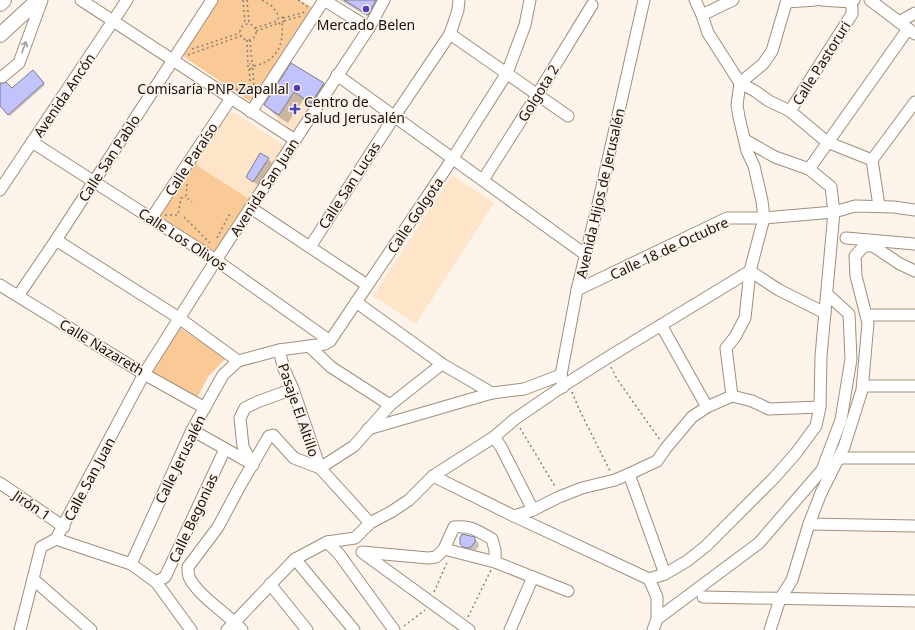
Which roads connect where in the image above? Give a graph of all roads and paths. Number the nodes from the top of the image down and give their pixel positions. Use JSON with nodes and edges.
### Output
{"nodes":[{"id":1,"x":3,"y":0,"type":"edge"},
{"id":2,"x":38,"y":0,"type":"edge"},
{"id":3,"x":42,"y":0,"type":"edge"},
{"id":4,"x":80,"y":0,"type":"edge"},
{"id":5,"x":127,"y":0,"type":"edge"},
{"id":6,"x":212,"y":0,"type":"edge"},
{"id":7,"x":243,"y":0,"type":"edge"},
{"id":8,"x":247,"y":0,"type":"edge"},
{"id":9,"x":262,"y":0,"type":"edge"},
{"id":10,"x":324,"y":0,"type":"edge"},
{"id":11,"x":384,"y":0,"type":"edge"},
{"id":12,"x":459,"y":0,"type":"edge"},
{"id":13,"x":530,"y":0,"type":"edge"},
{"id":14,"x":644,"y":0,"type":"edge"},
{"id":15,"x":695,"y":0,"type":"edge"},
{"id":16,"x":733,"y":0,"type":"edge"},
{"id":17,"x":816,"y":0,"type":"edge"},
{"id":18,"x":821,"y":0,"type":"edge"},
{"id":19,"x":870,"y":0,"type":"edge"},
{"id":20,"x":787,"y":1,"type":"edge"},
{"id":21,"x":851,"y":1,"type":"edge"},
{"id":22,"x":0,"y":3,"type":"edge"},
{"id":23,"x":592,"y":5,"type":"dead end"},
{"id":24,"x":305,"y":11,"type":"dead end"},
{"id":25,"x":309,"y":13,"type":"dead end"},
{"id":26,"x":915,"y":13,"type":"edge"},
{"id":27,"x":702,"y":15,"type":"junction"},
{"id":28,"x":279,"y":17,"type":"junction"},
{"id":29,"x":283,"y":18,"type":"junction"},
{"id":30,"x":277,"y":20,"type":"junction"},
{"id":31,"x":114,"y":21,"type":"junction"},
{"id":32,"x":283,"y":22,"type":"junction"},
{"id":33,"x":279,"y":23,"type":"junction"},
{"id":34,"x":245,"y":24,"type":"junction"},
{"id":35,"x":249,"y":24,"type":"junction"},
{"id":36,"x":255,"y":28,"type":"junction"},
{"id":37,"x":369,"y":28,"type":"junction"},
{"id":38,"x":908,"y":28,"type":"edge"},
{"id":39,"x":256,"y":31,"type":"junction"},
{"id":40,"x":240,"y":33,"type":"junction"},
{"id":41,"x":0,"y":34,"type":"edge"},
{"id":42,"x":450,"y":34,"type":"junction"},
{"id":43,"x":241,"y":36,"type":"junction"},
{"id":44,"x":247,"y":40,"type":"junction"},
{"id":45,"x":250,"y":40,"type":"junction"},
{"id":46,"x":185,"y":56,"type":"junction"},
{"id":47,"x":173,"y":60,"type":"junction"},
{"id":48,"x":192,"y":60,"type":"dead end"},
{"id":49,"x":252,"y":63,"type":"junction"},
{"id":50,"x":249,"y":64,"type":"junction"},
{"id":51,"x":254,"y":67,"type":"junction"},
{"id":52,"x":249,"y":68,"type":"junction"},
{"id":53,"x":507,"y":73,"type":"junction"},
{"id":54,"x":337,"y":75,"type":"junction"},
{"id":55,"x":2,"y":77,"type":"dead end"},
{"id":56,"x":740,"y":84,"type":"junction"},
{"id":57,"x":232,"y":86,"type":"dead end"},
{"id":58,"x":254,"y":89,"type":"dead end"},
{"id":59,"x":537,"y":95,"type":"junction"},
{"id":60,"x":231,"y":98,"type":"junction"},
{"id":61,"x":915,"y":102,"type":"edge"},
{"id":62,"x":251,"y":112,"type":"junction"},
{"id":63,"x":790,"y":112,"type":"junction"},
{"id":64,"x":568,"y":116,"type":"dead end"},
{"id":65,"x":394,"y":117,"type":"junction"},
{"id":66,"x":295,"y":140,"type":"junction"},
{"id":67,"x":745,"y":140,"type":"junction"},
{"id":68,"x":32,"y":142,"type":"junction"},
{"id":69,"x":827,"y":142,"type":"junction"},
{"id":70,"x":453,"y":158,"type":"junction"},
{"id":71,"x":872,"y":160,"type":"junction"},
{"id":72,"x":809,"y":169,"type":"junction"},
{"id":73,"x":183,"y":170,"type":"junction"},
{"id":74,"x":483,"y":180,"type":"junction"},
{"id":75,"x":94,"y":181,"type":"junction"},
{"id":76,"x":0,"y":190,"type":"edge"},
{"id":77,"x":186,"y":197,"type":"junction"},
{"id":78,"x":192,"y":202,"type":"dead end"},
{"id":79,"x":879,"y":206,"type":"junction"},
{"id":80,"x":251,"y":208,"type":"junction"},
{"id":81,"x":915,"y":210,"type":"edge"},
{"id":82,"x":834,"y":212,"type":"junction"},
{"id":83,"x":154,"y":216,"type":"junction"},
{"id":84,"x":184,"y":216,"type":"dead end"},
{"id":85,"x":764,"y":218,"type":"junction"},
{"id":86,"x":846,"y":238,"type":"dead end"},
{"id":87,"x":56,"y":240,"type":"junction"},
{"id":88,"x":915,"y":244,"type":"edge"},
{"id":89,"x":310,"y":247,"type":"junction"},
{"id":90,"x":586,"y":255,"type":"junction"},
{"id":91,"x":219,"y":256,"type":"junction"},
{"id":92,"x":750,"y":271,"type":"junction"},
{"id":93,"x":915,"y":271,"type":"edge"},
{"id":94,"x":0,"y":285,"type":"edge"},
{"id":95,"x":368,"y":285,"type":"junction"},
{"id":96,"x":577,"y":290,"type":"junction"},
{"id":97,"x":827,"y":294,"type":"junction"},
{"id":98,"x":18,"y":296,"type":"junction"},
{"id":99,"x":356,"y":302,"type":"junction"},
{"id":100,"x":825,"y":313,"type":"junction"},
{"id":101,"x":866,"y":315,"type":"junction"},
{"id":102,"x":915,"y":315,"type":"edge"},
{"id":103,"x":179,"y":318,"type":"junction"},
{"id":104,"x":661,"y":325,"type":"junction"},
{"id":105,"x":330,"y":341,"type":"junction"},
{"id":106,"x":308,"y":346,"type":"junction"},
{"id":107,"x":279,"y":350,"type":"junction"},
{"id":108,"x":607,"y":358,"type":"junction"},
{"id":109,"x":238,"y":361,"type":"junction"},
{"id":110,"x":442,"y":364,"type":"junction"},
{"id":111,"x":144,"y":374,"type":"junction"},
{"id":112,"x":564,"y":381,"type":"junction"},
{"id":113,"x":863,"y":386,"type":"junction"},
{"id":114,"x":915,"y":386,"type":"edge"},
{"id":115,"x":293,"y":388,"type":"junction"},
{"id":116,"x":492,"y":393,"type":"junction"},
{"id":117,"x":732,"y":396,"type":"junction"},
{"id":118,"x":390,"y":405,"type":"junction"},
{"id":119,"x":706,"y":407,"type":"junction"},
{"id":120,"x":820,"y":407,"type":"junction"},
{"id":121,"x":205,"y":408,"type":"junction"},
{"id":122,"x":515,"y":419,"type":"junction"},
{"id":123,"x":368,"y":429,"type":"junction"},
{"id":124,"x":192,"y":430,"type":"junction"},
{"id":125,"x":494,"y":437,"type":"junction"},
{"id":126,"x":666,"y":448,"type":"junction"},
{"id":127,"x":225,"y":449,"type":"junction"},
{"id":128,"x":839,"y":458,"type":"junction"},
{"id":129,"x":915,"y":458,"type":"edge"},
{"id":130,"x":253,"y":465,"type":"junction"},
{"id":131,"x":320,"y":468,"type":"junction"},
{"id":132,"x":629,"y":474,"type":"junction"},
{"id":133,"x":433,"y":476,"type":"junction"},
{"id":134,"x":615,"y":480,"type":"junction"},
{"id":135,"x":0,"y":483,"type":"edge"},
{"id":136,"x":559,"y":498,"type":"junction"},
{"id":137,"x":533,"y":510,"type":"junction"},
{"id":138,"x":514,"y":516,"type":"junction"},
{"id":139,"x":370,"y":523,"type":"junction"},
{"id":140,"x":809,"y":524,"type":"junction"},
{"id":141,"x":915,"y":526,"type":"edge"},
{"id":142,"x":64,"y":527,"type":"junction"},
{"id":143,"x":355,"y":538,"type":"junction"},
{"id":144,"x":56,"y":539,"type":"junction"},
{"id":145,"x":327,"y":542,"type":"junction"},
{"id":146,"x":444,"y":549,"type":"junction"},
{"id":147,"x":362,"y":552,"type":"junction"},
{"id":148,"x":296,"y":559,"type":"junction"},
{"id":149,"x":495,"y":562,"type":"junction"},
{"id":150,"x":131,"y":564,"type":"junction"},
{"id":151,"x":665,"y":574,"type":"junction"},
{"id":152,"x":533,"y":577,"type":"junction"},
{"id":153,"x":33,"y":579,"type":"junction"},
{"id":154,"x":649,"y":579,"type":"junction"},
{"id":155,"x":156,"y":582,"type":"junction"},
{"id":156,"x":270,"y":584,"type":"junction"},
{"id":157,"x":568,"y":591,"type":"dead end"},
{"id":158,"x":703,"y":597,"type":"dead end"},
{"id":159,"x":780,"y":599,"type":"junction"},
{"id":160,"x":915,"y":601,"type":"edge"},
{"id":161,"x":657,"y":619,"type":"junction"},
{"id":162,"x":238,"y":626,"type":"edge"},
{"id":163,"x":467,"y":628,"type":"edge"},
{"id":164,"x":20,"y":630,"type":"edge"},
{"id":165,"x":91,"y":630,"type":"edge"},
{"id":166,"x":191,"y":630,"type":"edge"},
{"id":167,"x":226,"y":630,"type":"edge"},
{"id":168,"x":307,"y":630,"type":"edge"},
{"id":169,"x":354,"y":630,"type":"edge"},
{"id":170,"x":394,"y":630,"type":"edge"},
{"id":171,"x":510,"y":630,"type":"edge"},
{"id":172,"x":653,"y":630,"type":"edge"},
{"id":173,"x":770,"y":630,"type":"edge"}],
"edges":[{"from":1,"to":22,"type":"highway"},
{"from":2,"to":41,"type":"main road"},
{"from":55,"to":3,"type":"street","one_way":true},
{"from":4,"to":31,"type":"street"},
{"from":5,"to":31,"type":"street","name":"Avenida Ancón"},
{"from":6,"to":47,"type":"street","name":"Calle San Pablo"},
{"from":7,"to":8,"type":"path"},
{"from":7,"to":34,"type":"path"},
{"from":8,"to":35,"type":"path"},
{"from":9,"to":28,"type":"path"},
{"from":10,"to":37,"type":"street"},
{"from":10,"to":62,"type":"street"},
{"from":11,"to":37,"type":"street","name":"Avenida San Juan"},
{"from":12,"to":42,"type":"street","name":"Calle San Lucas"},
{"from":13,"to":53,"type":"street","name":"Calle Golgota"},
{"from":14,"to":90,"type":"street","name":"Avenida Hijos de Jerusalén"},
{"from":15,"to":27,"type":"street"},
{"from":16,"to":27,"type":"street"},
{"from":17,"to":20,"type":"street"},
{"from":18,"to":21,"type":"street"},
{"from":19,"to":38,"type":"street"},
{"from":20,"to":56,"type":"street"},
{"from":21,"to":63,"type":"street","name":"Calle Pastoruri"},
{"from":23,"to":59,"type":"street","name":"Golgota 2"},
{"from":24,"to":29,"type":"path"},
{"from":25,"to":32,"type":"path"},
{"from":26,"to":38,"type":"street"},
{"from":27,"to":56,"type":"street"},
{"from":28,"to":29,"type":"path"},
{"from":28,"to":30,"type":"path"},
{"from":29,"to":32,"type":"path"},
{"from":30,"to":33,"type":"path"},
{"from":30,"to":36,"type":"path"},
{"from":31,"to":47,"type":"street"},
{"from":31,"to":68,"type":"street","name":"Avenida Ancón"},
{"from":32,"to":33,"type":"path"},
{"from":32,"to":51,"type":"path"},
{"from":33,"to":39,"type":"path"},
{"from":34,"to":35,"type":"path"},
{"from":34,"to":40,"type":"path"},
{"from":35,"to":36,"type":"path"},
{"from":36,"to":39,"type":"path"},
{"from":37,"to":54,"type":"street","name":"Avenida San Juan"},
{"from":38,"to":69,"type":"street"},
{"from":39,"to":45,"type":"path"},
{"from":40,"to":43,"type":"path"},
{"from":40,"to":46,"type":"path"},
{"from":42,"to":53,"type":"street"},
{"from":42,"to":65,"type":"street","name":"Calle San Lucas"},
{"from":43,"to":44,"type":"path"},
{"from":43,"to":46,"type":"path"},
{"from":44,"to":45,"type":"path"},
{"from":44,"to":50,"type":"path"},
{"from":45,"to":49,"type":"path"},
{"from":46,"to":48,"type":"path"},
{"from":47,"to":60,"type":"street"},
{"from":47,"to":75,"type":"street","name":"Calle San Pablo"},
{"from":49,"to":50,"type":"path"},
{"from":49,"to":51,"type":"path"},
{"from":50,"to":52,"type":"path"},
{"from":51,"to":52,"type":"path"},
{"from":51,"to":58,"type":"path"},
{"from":52,"to":57,"type":"path"},
{"from":53,"to":59,"type":"street"},
{"from":53,"to":70,"type":"street","name":"Calle Golgota"},
{"from":54,"to":65,"type":"street"},
{"from":54,"to":66,"type":"street","name":"Avenida San Juan"},
{"from":56,"to":63,"type":"street"},
{"from":56,"to":67,"type":"street"},
{"from":59,"to":64,"type":"street"},
{"from":59,"to":74,"type":"street","name":"Golgota 2"},
{"from":60,"to":62,"type":"street"},
{"from":60,"to":73,"type":"street","name":"Calle Paraíso"},
{"from":61,"to":71,"type":"street"},
{"from":62,"to":66,"type":"street"},
{"from":63,"to":69,"type":"street"},
{"from":65,"to":70,"type":"street"},
{"from":65,"to":89,"type":"street","name":"Calle San Lucas"},
{"from":66,"to":80,"type":"street","name":"Avenida San Juan"},
{"from":67,"to":72,"type":"street"},
{"from":67,"to":85,"type":"street"},
{"from":68,"to":75,"type":"street","name":"Calle Los Olivos"},
{"from":68,"to":76,"type":"street","name":"Avenida Ancón"},
{"from":69,"to":71,"type":"street"},
{"from":69,"to":72,"type":"street"},
{"from":70,"to":74,"type":"street"},
{"from":70,"to":95,"type":"street","name":"Calle Golgota"},
{"from":71,"to":79,"type":"street"},
{"from":72,"to":82,"type":"street"},
{"from":73,"to":77,"type":"path"},
{"from":73,"to":83,"type":"street","name":"Calle Paraíso"},
{"from":74,"to":90,"type":"street"},
{"from":75,"to":83,"type":"street","name":"Calle Los Olivos"},
{"from":75,"to":87,"type":"street","name":"Calle San Pablo"},
{"from":77,"to":78,"type":"path"},
{"from":77,"to":83,"type":"path"},
{"from":79,"to":81,"type":"street","name":"Calle 18 de Octubre"},
{"from":79,"to":82,"type":"street","name":"Calle 18 de Octubre"},
{"from":80,"to":89,"type":"street"},
{"from":80,"to":91,"type":"street","name":"Avenida San Juan"},
{"from":82,"to":85,"type":"street","name":"Calle 18 de Octubre"},
{"from":82,"to":97,"type":"street"},
{"from":83,"to":91,"type":"street","name":"Calle Los Olivos"},
{"from":84,"to":91,"type":"path"},
{"from":85,"to":92,"type":"street"},
{"from":85,"to":96,"type":"street","name":"Calle 18 de Octubre"},
{"from":86,"to":88,"type":"street"},
{"from":87,"to":98,"type":"street","name":"Calle San Pablo"},
{"from":87,"to":103,"type":"street"},
{"from":89,"to":95,"type":"street"},
{"from":90,"to":96,"type":"street","name":"Avenida Hijos de Jerusalén"},
{"from":91,"to":103,"type":"street","name":"Avenida San Juan"},
{"from":91,"to":105,"type":"street","name":"Calle Los Olivos"},
{"from":92,"to":100,"type":"street"},
{"from":92,"to":104,"type":"street"},
{"from":92,"to":117,"type":"street"},
{"from":93,"to":101,"type":"street"},
{"from":94,"to":98,"type":"street","name":"Calle Nazareth"},
{"from":95,"to":99,"type":"street","name":"Calle Golgota"},
{"from":96,"to":112,"type":"street","name":"Avenida Hijos de Jerusalén"},
{"from":97,"to":100,"type":"street"},
{"from":97,"to":161,"type":"street"},
{"from":98,"to":111,"type":"street","name":"Calle Nazareth"},
{"from":99,"to":105,"type":"street","name":"Calle Golgota"},
{"from":99,"to":110,"type":"street"},
{"from":100,"to":120,"type":"street"},
{"from":101,"to":102,"type":"street"},
{"from":101,"to":113,"type":"street"},
{"from":103,"to":109,"type":"street"},
{"from":103,"to":111,"type":"street","name":"Avenida San Juan"},
{"from":104,"to":108,"type":"street"},
{"from":104,"to":119,"type":"street"},
{"from":105,"to":106,"type":"street"},
{"from":106,"to":107,"type":"street"},
{"from":106,"to":118,"type":"street"},
{"from":107,"to":109,"type":"street"},
{"from":107,"to":115,"type":"street","name":"Pasaje El Altillo"},
{"from":108,"to":112,"type":"street"},
{"from":108,"to":126,"type":"path"},
{"from":109,"to":121,"type":"street","name":"Calle Jerusalén"},
{"from":110,"to":116,"type":"street"},
{"from":110,"to":118,"type":"street"},
{"from":111,"to":121,"type":"street","name":"Calle Nazareth"},
{"from":111,"to":142,"type":"street","name":"Calle San Juan"},
{"from":112,"to":116,"type":"street"},
{"from":112,"to":122,"type":"street"},
{"from":112,"to":134,"type":"path"},
{"from":113,"to":114,"type":"street"},
{"from":113,"to":128,"type":"street"},
{"from":115,"to":130,"type":"street"},
{"from":115,"to":131,"type":"street","name":"Pasaje El Altillo"},
{"from":116,"to":123,"type":"street"},
{"from":117,"to":119,"type":"street"},
{"from":117,"to":120,"type":"street"},
{"from":118,"to":123,"type":"street"},
{"from":119,"to":126,"type":"street"},
{"from":120,"to":151,"type":"street"},
{"from":121,"to":124,"type":"street","name":"Calle Jerusalén"},
{"from":122,"to":125,"type":"street"},
{"from":122,"to":136,"type":"path"},
{"from":123,"to":131,"type":"street"},
{"from":124,"to":127,"type":"street"},
{"from":124,"to":150,"type":"street","name":"Calle Jerusalén"},
{"from":125,"to":133,"type":"street"},
{"from":125,"to":137,"type":"street"},
{"from":126,"to":132,"type":"street"},
{"from":127,"to":130,"type":"street"},
{"from":127,"to":155,"type":"street","name":"Calle Begonias"},
{"from":128,"to":129,"type":"street"},
{"from":128,"to":140,"type":"street"},
{"from":130,"to":131,"type":"street"},
{"from":130,"to":162,"type":"street"},
{"from":131,"to":139,"type":"street"},
{"from":132,"to":134,"type":"street"},
{"from":132,"to":151,"type":"street"},
{"from":133,"to":138,"type":"street"},
{"from":133,"to":139,"type":"street"},
{"from":134,"to":136,"type":"street"},
{"from":135,"to":142,"type":"street","name":"Jirón 1"},
{"from":136,"to":137,"type":"street"},
{"from":137,"to":138,"type":"street"},
{"from":138,"to":154,"type":"street"},
{"from":139,"to":143,"type":"street"},
{"from":140,"to":141,"type":"street"},
{"from":140,"to":159,"type":"street"},
{"from":142,"to":144,"type":"street","name":"Calle San Juan"},
{"from":143,"to":145,"type":"street"},
{"from":143,"to":147,"type":"street"},
{"from":144,"to":150,"type":"street"},
{"from":144,"to":153,"type":"street","name":"Calle San Juan"},
{"from":145,"to":148,"type":"street"},
{"from":145,"to":170,"type":"street"},
{"from":146,"to":147,"type":"street"},
{"from":146,"to":149,"type":"street"},
{"from":146,"to":149,"type":"street"},
{"from":147,"to":163,"type":"street"},
{"from":148,"to":156,"type":"street"},
{"from":148,"to":169,"type":"street"},
{"from":149,"to":152,"type":"street"},
{"from":149,"to":163,"type":"path"},
{"from":150,"to":155,"type":"street"},
{"from":151,"to":154,"type":"street"},
{"from":152,"to":157,"type":"street"},
{"from":152,"to":171,"type":"street"},
{"from":153,"to":164,"type":"street","name":"Calle San Juan"},
{"from":153,"to":165,"type":"street"},
{"from":154,"to":161,"type":"street"},
{"from":155,"to":166,"type":"street"},
{"from":156,"to":162,"type":"street"},
{"from":156,"to":168,"type":"street"},
{"from":158,"to":159,"type":"street"},
{"from":159,"to":160,"type":"street"},
{"from":159,"to":173,"type":"street"},
{"from":161,"to":172,"type":"street"},
{"from":162,"to":167,"type":"street"}]}
